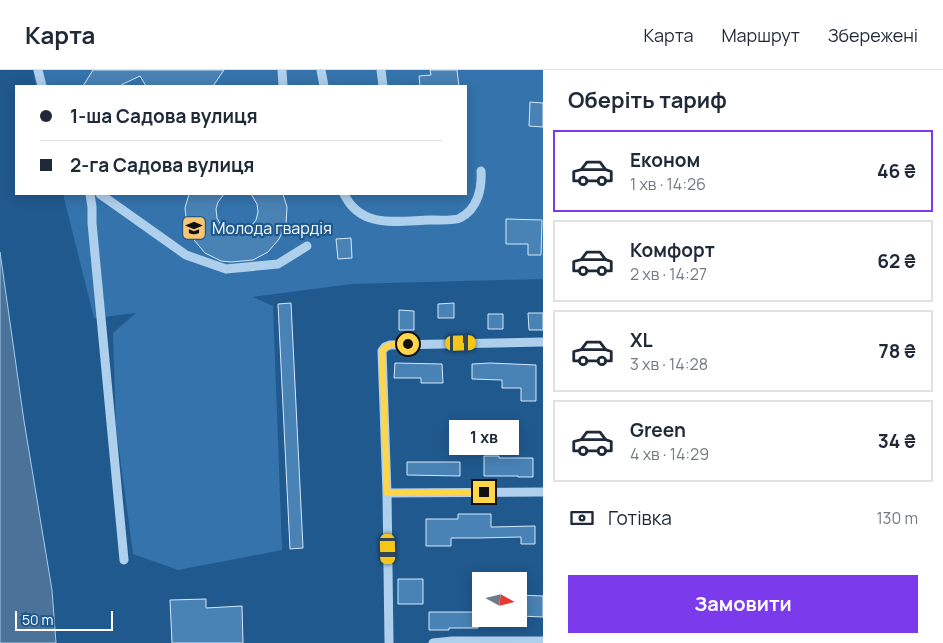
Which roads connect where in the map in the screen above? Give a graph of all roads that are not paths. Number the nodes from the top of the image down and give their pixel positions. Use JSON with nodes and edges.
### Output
{"nodes":[{"id":1,"x":38,"y":70,"type":"edge"},
{"id":2,"x":282,"y":70,"type":"edge"},
{"id":3,"x":321,"y":70,"type":"edge"},
{"id":4,"x":381,"y":70,"type":"edge"},
{"id":5,"x":42,"y":85,"type":"edge"},
{"id":6,"x":283,"y":85,"type":"edge"},
{"id":7,"x":324,"y":85,"type":"edge"},
{"id":8,"x":383,"y":85,"type":"edge"},
{"id":9,"x":481,"y":171,"type":"dead end"},
{"id":10,"x":90,"y":195,"type":"edge"},
{"id":11,"x":101,"y":195,"type":"edge"},
{"id":12,"x":344,"y":195,"type":"edge"},
{"id":13,"x":307,"y":246,"type":"dead end"},
{"id":14,"x":543,"y":342,"type":"edge"},
{"id":15,"x":543,"y":492,"type":"edge"},
{"id":16,"x":387,"y":493,"type":"junction"},
{"id":17,"x":124,"y":560,"type":"dead end"},
{"id":18,"x":543,"y":641,"type":"edge"},
{"id":19,"x":389,"y":643,"type":"edge"},
{"id":20,"x":433,"y":643,"type":"edge"}],
"edges":[{"from":1,"to":5,"type":"street"},
{"from":2,"to":6,"type":"street"},
{"from":3,"to":7,"type":"street"},
{"from":4,"to":8,"type":"street"},
{"from":9,"to":12,"type":"street"},
{"from":10,"to":17,"type":"street"},
{"from":11,"to":13,"type":"street"},
{"from":14,"to":16,"type":"street"},
{"from":15,"to":16,"type":"street"},
{"from":16,"to":19,"type":"street"},
{"from":18,"to":20,"type":"street"}]}
